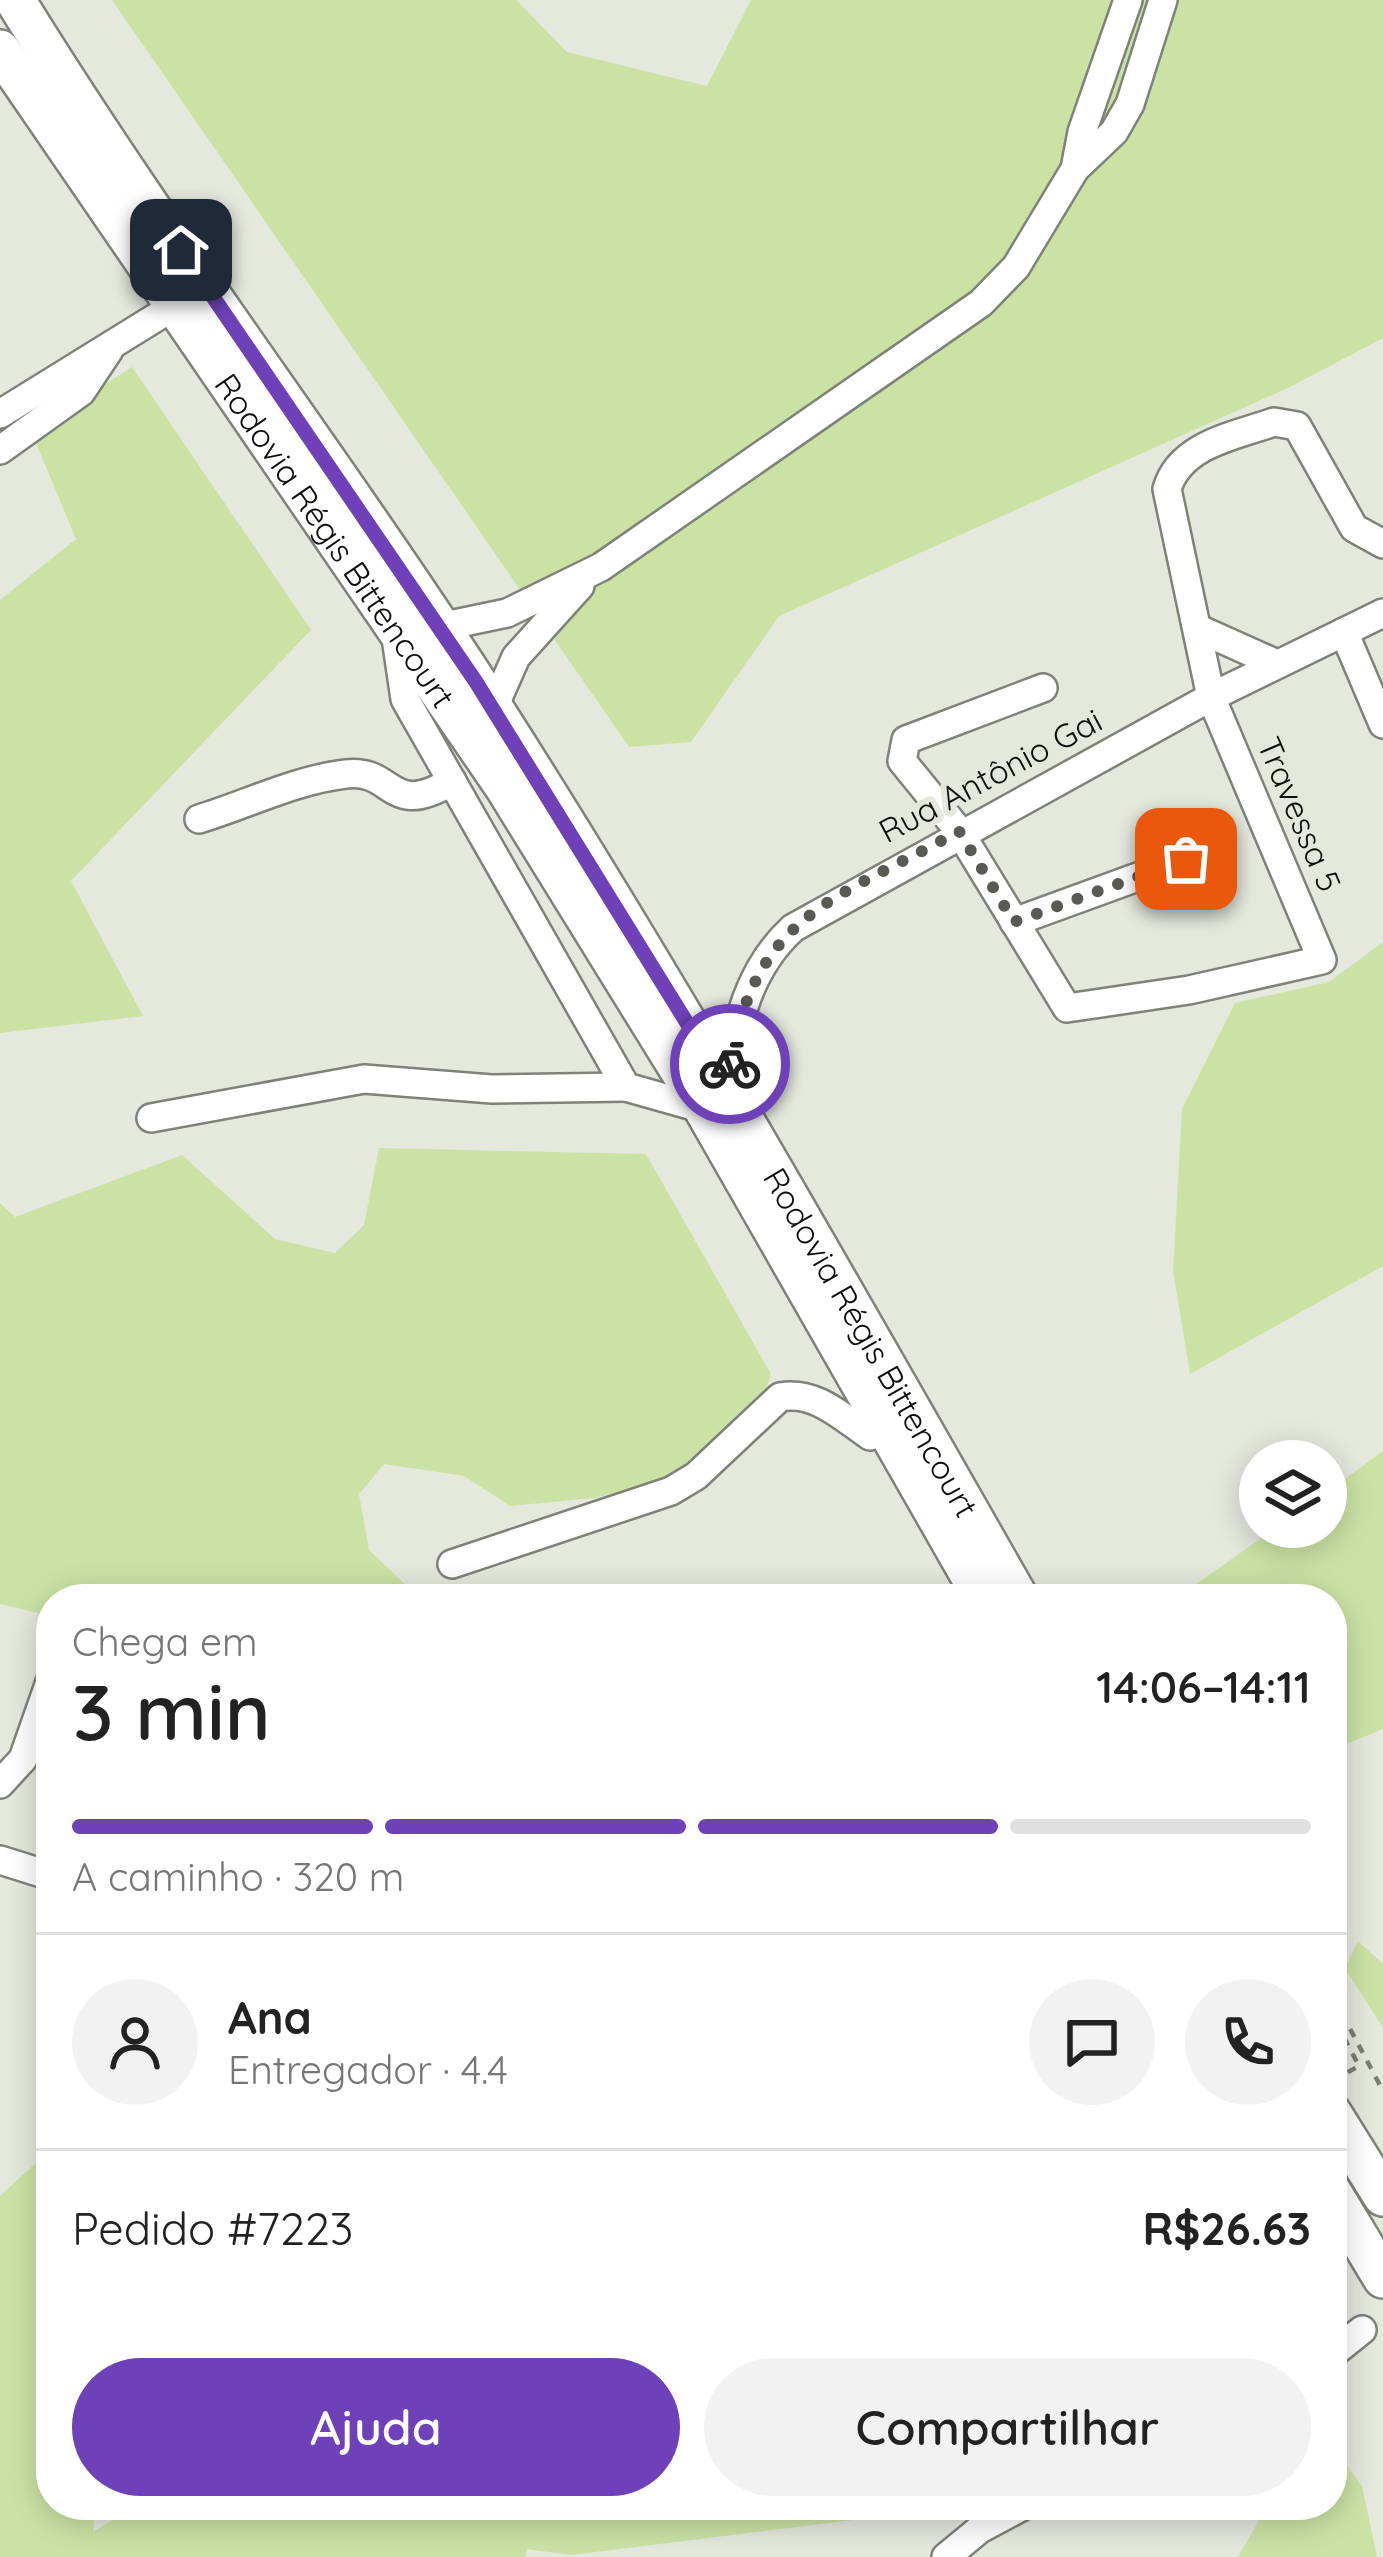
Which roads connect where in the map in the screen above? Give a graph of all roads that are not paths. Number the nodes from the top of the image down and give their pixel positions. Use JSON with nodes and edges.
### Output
{"nodes":[{"id":1,"x":15,"y":0,"type":"edge"},
{"id":2,"x":1128,"y":0,"type":"edge"},
{"id":3,"x":1163,"y":0,"type":"edge"},
{"id":4,"x":0,"y":50,"type":"edge"},
{"id":5,"x":1075,"y":169,"type":"junction"},
{"id":6,"x":176,"y":305,"type":"junction"},
{"id":7,"x":110,"y":346,"type":"junction"},
{"id":8,"x":0,"y":414,"type":"edge"},
{"id":9,"x":0,"y":450,"type":"edge"},
{"id":10,"x":1383,"y":544,"type":"edge"},
{"id":11,"x":601,"y":567,"type":"junction"},
{"id":12,"x":1383,"y":613,"type":"edge"},
{"id":13,"x":392,"y":615,"type":"junction"},
{"id":14,"x":440,"y":627,"type":"junction"},
{"id":15,"x":1199,"y":629,"type":"junction"},
{"id":16,"x":1344,"y":632,"type":"junction"},
{"id":17,"x":1277,"y":664,"type":"junction"},
{"id":18,"x":1043,"y":688,"type":"dead end"},
{"id":19,"x":1211,"y":697,"type":"junction"},
{"id":20,"x":494,"y":709,"type":"junction"},
{"id":21,"x":1383,"y":724,"type":"edge"},
{"id":22,"x":452,"y":781,"type":"junction"},
{"id":23,"x":199,"y":819,"type":"dead end"},
{"id":24,"x":959,"y":831,"type":"junction"},
{"id":25,"x":1186,"y":859,"type":"dead end"},
{"id":26,"x":1014,"y":922,"type":"junction"},
{"id":27,"x":626,"y":1087,"type":"junction"},
{"id":28,"x":715,"y":1098,"type":"junction"},
{"id":29,"x":152,"y":1118,"type":"dead end"},
{"id":30,"x":871,"y":1436,"type":"dead end"},
{"id":31,"x":452,"y":1564,"type":"dead end"},
{"id":32,"x":976,"y":1584,"type":"edge"},
{"id":33,"x":1010,"y":1584,"type":"edge"},
{"id":34,"x":36,"y":1722,"type":"edge"},
{"id":35,"x":0,"y":1784,"type":"edge"},
{"id":36,"x":0,"y":1860,"type":"edge"},
{"id":37,"x":36,"y":1871,"type":"edge"},
{"id":38,"x":1347,"y":2138,"type":"edge"},
{"id":39,"x":1383,"y":2196,"type":"edge"},
{"id":40,"x":1347,"y":2218,"type":"edge"},
{"id":41,"x":1383,"y":2278,"type":"edge"},
{"id":42,"x":996,"y":2520,"type":"edge"},
{"id":43,"x":946,"y":2557,"type":"edge"}],
"edges":[{"from":1,"to":14,"type":"highway","name":"Rodovia Régis Bittencourt"},
{"from":2,"to":5,"type":"street"},
{"from":3,"to":5,"type":"street"},
{"from":4,"to":6,"type":"highway","name":"Rodovia Régis Bittencourt"},
{"from":5,"to":11,"type":"street"},
{"from":6,"to":7,"type":"street"},
{"from":6,"to":13,"type":"highway","name":"Rodovia Régis Bittencourt"},
{"from":7,"to":8,"type":"street"},
{"from":7,"to":9,"type":"street"},
{"from":10,"to":15,"type":"street","name":"Travessa 5"},
{"from":11,"to":14,"type":"street"},
{"from":11,"to":20,"type":"street"},
{"from":12,"to":16,"type":"street","name":"Rua Antônio Gai"},
{"from":13,"to":22,"type":"street"},
{"from":13,"to":28,"type":"highway","name":"Rodovia Régis Bittencourt"},
{"from":14,"to":20,"type":"highway","name":"Rodovia Régis Bittencourt"},
{"from":15,"to":17,"type":"street"},
{"from":15,"to":19,"type":"street","name":"Travessa 5"},
{"from":16,"to":17,"type":"street","name":"Rua Antônio Gai"},
{"from":16,"to":21,"type":"street"},
{"from":17,"to":19,"type":"street","name":"Rua Antônio Gai"},
{"from":18,"to":24,"type":"street"},
{"from":19,"to":24,"type":"street","name":"Rua Antônio Gai"},
{"from":19,"to":26,"type":"street","name":"Travessa 5"},
{"from":20,"to":28,"type":"highway","name":"Rodovia Régis Bittencourt"},
{"from":22,"to":23,"type":"street"},
{"from":22,"to":27,"type":"street"},
{"from":24,"to":26,"type":"street"},
{"from":24,"to":28,"type":"street","name":"Rua Antônio Gai"},
{"from":25,"to":26,"type":"street"},
{"from":27,"to":28,"type":"street"},
{"from":27,"to":29,"type":"street"},
{"from":28,"to":32,"type":"highway","name":"Rodovia Régis Bittencourt"},
{"from":28,"to":33,"type":"highway","name":"Rodovia Régis Bittencourt"},
{"from":30,"to":31,"type":"street"},
{"from":34,"to":35,"type":"street"},
{"from":36,"to":37,"type":"street"},
{"from":38,"to":39,"type":"highway"},
{"from":40,"to":41,"type":"highway"},
{"from":42,"to":43,"type":"street"}]}
